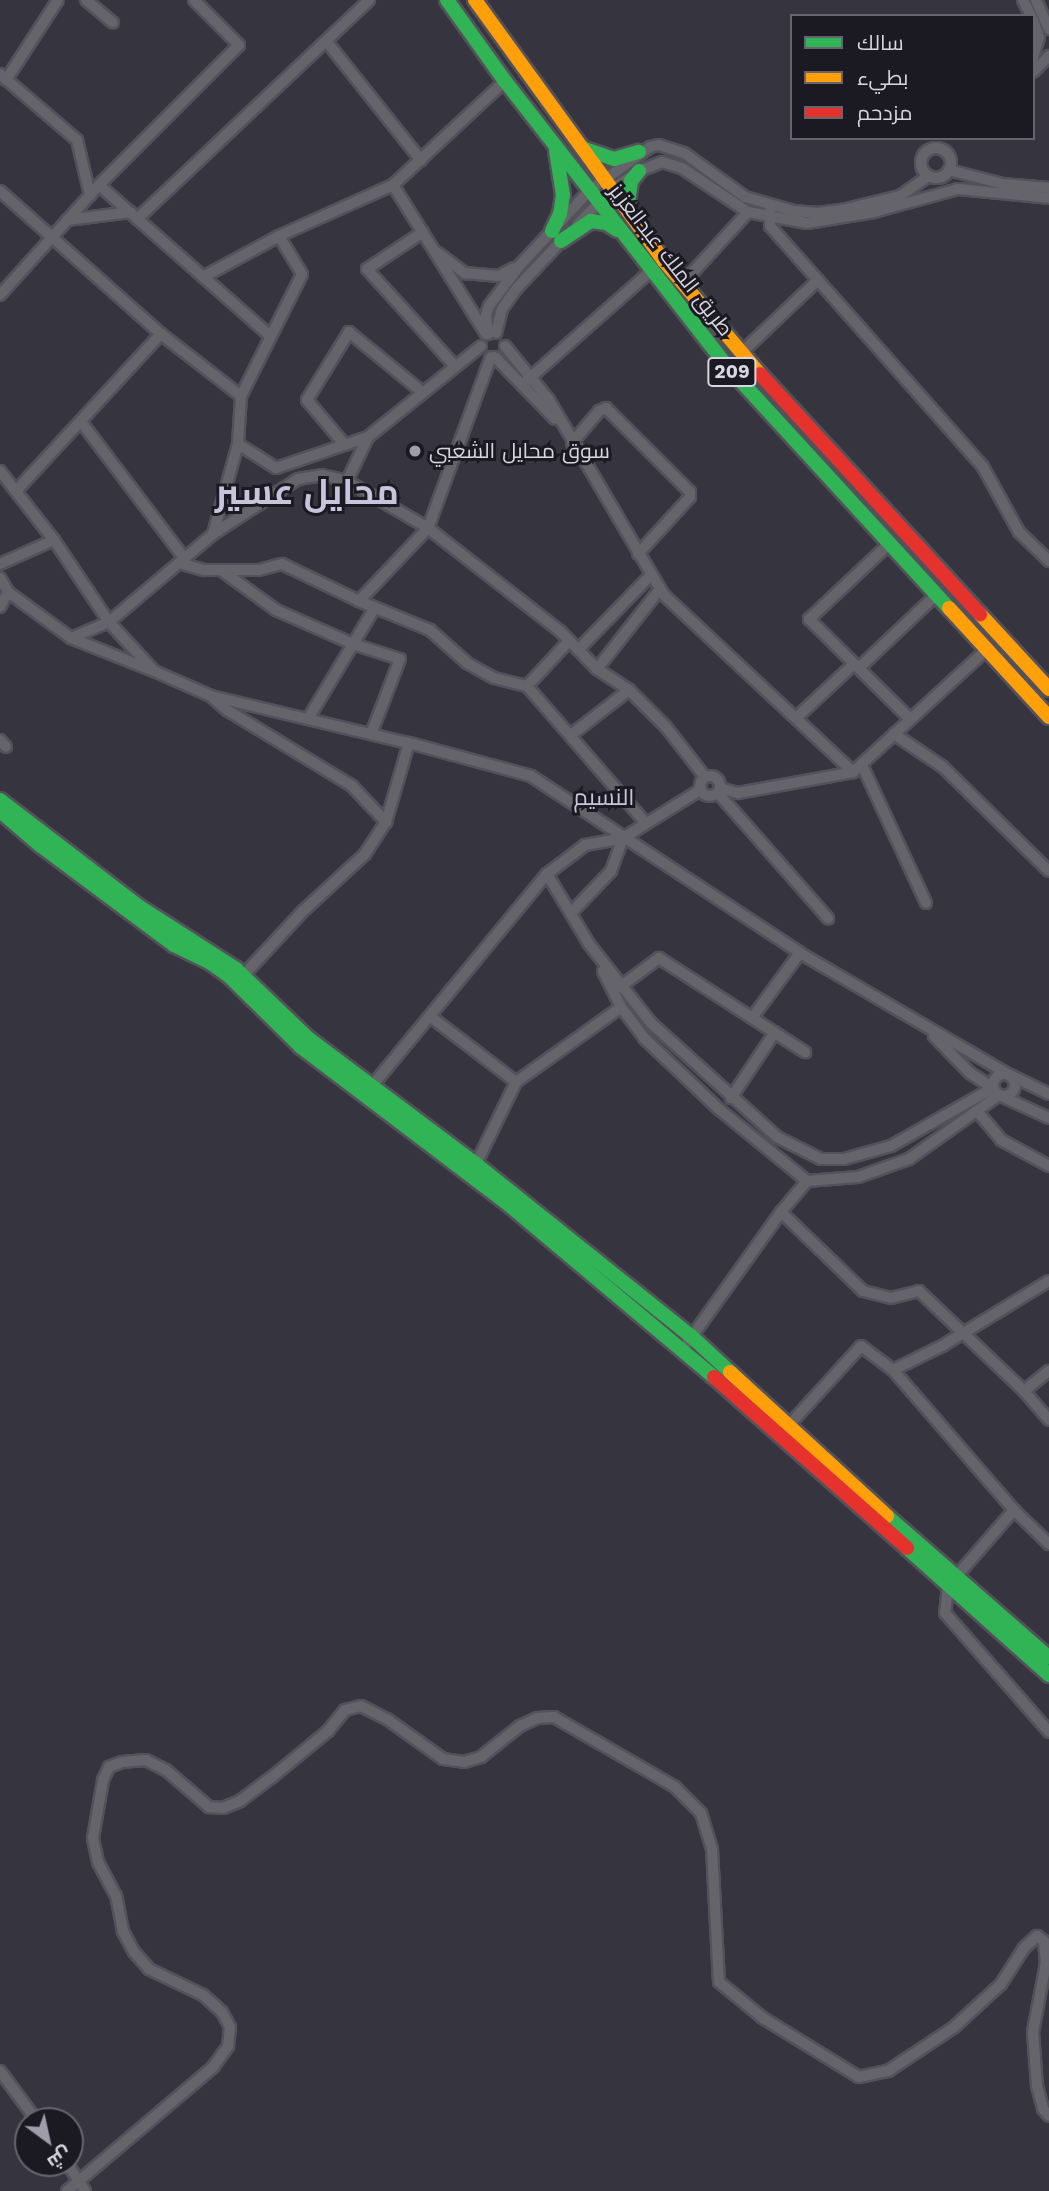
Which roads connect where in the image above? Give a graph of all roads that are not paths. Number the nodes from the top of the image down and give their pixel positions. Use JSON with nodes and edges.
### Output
{"nodes":[{"id":1,"x":58,"y":0,"type":"edge"},
{"id":2,"x":86,"y":0,"type":"edge"},
{"id":3,"x":194,"y":0,"type":"edge"},
{"id":4,"x":369,"y":0,"type":"edge"},
{"id":5,"x":447,"y":0,"type":"edge"},
{"id":6,"x":475,"y":0,"type":"edge"},
{"id":7,"x":1036,"y":0,"type":"edge"},
{"id":8,"x":113,"y":23,"type":"dead end"},
{"id":9,"x":1035,"y":28,"type":"edge"},
{"id":10,"x":1049,"y":29,"type":"edge"},
{"id":11,"x":327,"y":42,"type":"junction"},
{"id":12,"x":1035,"y":50,"type":"edge"},
{"id":13,"x":1049,"y":55,"type":"edge"},
{"id":14,"x":1035,"y":70,"type":"edge"},
{"id":15,"x":3,"y":77,"type":"edge"},
{"id":16,"x":505,"y":81,"type":"junction"},
{"id":17,"x":933,"y":140,"type":"edge"},
{"id":18,"x":947,"y":140,"type":"edge"},
{"id":19,"x":553,"y":142,"type":"junction"},
{"id":20,"x":584,"y":149,"type":"junction"},
{"id":21,"x":928,"y":150,"type":"junction"},
{"id":22,"x":944,"y":151,"type":"junction"},
{"id":23,"x":639,"y":152,"type":"junction"},
{"id":24,"x":421,"y":160,"type":"junction"},
{"id":25,"x":949,"y":170,"type":"junction"},
{"id":26,"x":639,"y":171,"type":"junction"},
{"id":27,"x":934,"y":177,"type":"junction"},
{"id":28,"x":609,"y":183,"type":"junction"},
{"id":29,"x":99,"y":185,"type":"junction"},
{"id":30,"x":393,"y":185,"type":"junction"},
{"id":31,"x":1049,"y":188,"type":"edge"},
{"id":32,"x":0,"y":191,"type":"edge"},
{"id":33,"x":90,"y":195,"type":"junction"},
{"id":34,"x":594,"y":196,"type":"junction"},
{"id":35,"x":1049,"y":198,"type":"edge"},
{"id":36,"x":904,"y":204,"type":"junction"},
{"id":37,"x":627,"y":210,"type":"junction"},
{"id":38,"x":748,"y":212,"type":"junction"},
{"id":39,"x":770,"y":212,"type":"junction"},
{"id":40,"x":134,"y":216,"type":"junction"},
{"id":41,"x":67,"y":220,"type":"junction"},
{"id":42,"x":423,"y":232,"type":"junction"},
{"id":43,"x":624,"y":234,"type":"junction"},
{"id":44,"x":51,"y":236,"type":"junction"},
{"id":45,"x":279,"y":236,"type":"junction"},
{"id":46,"x":557,"y":236,"type":"junction"},
{"id":47,"x":433,"y":250,"type":"junction"},
{"id":48,"x":520,"y":265,"type":"junction"},
{"id":49,"x":651,"y":271,"type":"junction"},
{"id":50,"x":203,"y":277,"type":"junction"},
{"id":51,"x":818,"y":281,"type":"junction"},
{"id":52,"x":683,"y":283,"type":"junction"},
{"id":53,"x":0,"y":295,"type":"edge"},
{"id":54,"x":161,"y":334,"type":"junction"},
{"id":55,"x":490,"y":334,"type":"junction"},
{"id":56,"x":270,"y":336,"type":"junction"},
{"id":57,"x":481,"y":346,"type":"junction"},
{"id":58,"x":505,"y":346,"type":"junction"},
{"id":59,"x":741,"y":352,"type":"junction"},
{"id":60,"x":493,"y":357,"type":"junction"},
{"id":61,"x":455,"y":366,"type":"junction"},
{"id":62,"x":527,"y":382,"type":"junction"},
{"id":63,"x":422,"y":392,"type":"junction"},
{"id":64,"x":241,"y":396,"type":"junction"},
{"id":65,"x":82,"y":423,"type":"junction"},
{"id":66,"x":368,"y":437,"type":"junction"},
{"id":67,"x":572,"y":443,"type":"junction"},
{"id":68,"x":238,"y":444,"type":"junction"},
{"id":69,"x":345,"y":444,"type":"junction"},
{"id":70,"x":0,"y":471,"type":"edge"},
{"id":71,"x":347,"y":481,"type":"junction"},
{"id":72,"x":8,"y":485,"type":"edge"},
{"id":73,"x":428,"y":528,"type":"junction"},
{"id":74,"x":213,"y":534,"type":"junction"},
{"id":75,"x":54,"y":540,"type":"junction"},
{"id":76,"x":889,"y":544,"type":"junction"},
{"id":77,"x":638,"y":554,"type":"junction"},
{"id":78,"x":181,"y":560,"type":"junction"},
{"id":79,"x":1049,"y":561,"type":"edge"},
{"id":80,"x":0,"y":564,"type":"edge"},
{"id":81,"x":221,"y":570,"type":"junction"},
{"id":82,"x":651,"y":575,"type":"junction"},
{"id":83,"x":0,"y":578,"type":"edge"},
{"id":84,"x":660,"y":589,"type":"junction"},
{"id":85,"x":8,"y":592,"type":"junction"},
{"id":86,"x":936,"y":595,"type":"junction"},
{"id":87,"x":359,"y":601,"type":"junction"},
{"id":88,"x":0,"y":607,"type":"edge"},
{"id":89,"x":374,"y":609,"type":"junction"},
{"id":90,"x":109,"y":622,"type":"junction"},
{"id":91,"x":71,"y":638,"type":"junction"},
{"id":92,"x":569,"y":641,"type":"junction"},
{"id":93,"x":353,"y":645,"type":"junction"},
{"id":94,"x":578,"y":650,"type":"junction"},
{"id":95,"x":986,"y":650,"type":"junction"},
{"id":96,"x":856,"y":666,"type":"junction"},
{"id":97,"x":597,"y":669,"type":"junction"},
{"id":98,"x":154,"y":671,"type":"junction"},
{"id":99,"x":527,"y":685,"type":"junction"},
{"id":100,"x":1049,"y":689,"type":"edge"},
{"id":101,"x":629,"y":690,"type":"junction"},
{"id":102,"x":211,"y":696,"type":"junction"},
{"id":103,"x":1049,"y":717,"type":"edge"},
{"id":104,"x":796,"y":718,"type":"junction"},
{"id":105,"x":308,"y":719,"type":"junction"},
{"id":106,"x":910,"y":719,"type":"junction"},
{"id":107,"x":371,"y":734,"type":"junction"},
{"id":108,"x":894,"y":734,"type":"junction"},
{"id":109,"x":571,"y":735,"type":"junction"},
{"id":110,"x":409,"y":743,"type":"junction"},
{"id":111,"x":858,"y":769,"type":"junction"},
{"id":112,"x":705,"y":777,"type":"junction"},
{"id":113,"x":700,"y":790,"type":"junction"},
{"id":114,"x":719,"y":791,"type":"junction"},
{"id":115,"x":0,"y":800,"type":"edge"},
{"id":116,"x":0,"y":811,"type":"edge"},
{"id":117,"x":386,"y":822,"type":"junction"},
{"id":118,"x":645,"y":822,"type":"junction"},
{"id":119,"x":623,"y":838,"type":"junction"},
{"id":120,"x":1049,"y":870,"type":"edge"},
{"id":121,"x":547,"y":874,"type":"junction"},
{"id":122,"x":926,"y":903,"type":"dead end"},
{"id":123,"x":571,"y":913,"type":"junction"},
{"id":124,"x":828,"y":918,"type":"dead end"},
{"id":125,"x":589,"y":944,"type":"junction"},
{"id":126,"x":800,"y":953,"type":"junction"},
{"id":127,"x":239,"y":980,"type":"junction"},
{"id":128,"x":620,"y":987,"type":"junction"},
{"id":129,"x":621,"y":1007,"type":"junction"},
{"id":130,"x":430,"y":1017,"type":"junction"},
{"id":131,"x":752,"y":1018,"type":"junction"},
{"id":132,"x":924,"y":1026,"type":"junction"},
{"id":133,"x":775,"y":1032,"type":"junction"},
{"id":134,"x":806,"y":1052,"type":"dead end"},
{"id":135,"x":1010,"y":1075,"type":"junction"},
{"id":136,"x":516,"y":1082,"type":"junction"},
{"id":137,"x":372,"y":1086,"type":"junction"},
{"id":138,"x":996,"y":1092,"type":"junction"},
{"id":139,"x":1049,"y":1094,"type":"edge"},
{"id":140,"x":731,"y":1098,"type":"junction"},
{"id":141,"x":977,"y":1111,"type":"junction"},
{"id":142,"x":1049,"y":1118,"type":"edge"},
{"id":143,"x":821,"y":1159,"type":"junction"},
{"id":144,"x":476,"y":1164,"type":"junction"},
{"id":145,"x":1049,"y":1166,"type":"edge"},
{"id":146,"x":807,"y":1181,"type":"junction"},
{"id":147,"x":781,"y":1212,"type":"junction"},
{"id":148,"x":1049,"y":1281,"type":"edge"},
{"id":149,"x":962,"y":1332,"type":"junction"},
{"id":150,"x":687,"y":1343,"type":"junction"},
{"id":151,"x":893,"y":1370,"type":"junction"},
{"id":152,"x":1049,"y":1371,"type":"edge"},
{"id":153,"x":1024,"y":1391,"type":"junction"},
{"id":154,"x":1049,"y":1420,"type":"edge"},
{"id":155,"x":790,"y":1424,"type":"junction"},
{"id":156,"x":1014,"y":1510,"type":"junction"},
{"id":157,"x":1049,"y":1544,"type":"edge"},
{"id":158,"x":952,"y":1582,"type":"junction"},
{"id":159,"x":1049,"y":1658,"type":"edge"},
{"id":160,"x":1049,"y":1675,"type":"edge"},
{"id":161,"x":1049,"y":1732,"type":"edge"},
{"id":162,"x":0,"y":2071,"type":"edge"},
{"id":163,"x":27,"y":2107,"type":"edge"},
{"id":164,"x":1049,"y":2116,"type":"edge"},
{"id":165,"x":83,"y":2187,"type":"edge"},
{"id":166,"x":67,"y":2191,"type":"edge"}],
"edges":[{"from":1,"to":15,"type":"street"},
{"from":2,"to":8,"type":"street"},
{"from":3,"to":29,"type":"street"},
{"from":4,"to":11,"type":"street"},
{"from":5,"to":16,"type":"street","name":"طريق الملك عبدالعزيز","number":"209"},
{"from":6,"to":20,"type":"street","name":"طريق الملك عبدالعزيز","number":"209"},
{"from":7,"to":10,"type":"street"},
{"from":9,"to":12,"type":"street"},
{"from":11,"to":24,"type":"street"},
{"from":11,"to":40,"type":"street"},
{"from":13,"to":14,"type":"street"},
{"from":15,"to":33,"type":"street"},
{"from":16,"to":19,"type":"street","name":"طريق الملك عبدالعزيز","number":"209"},
{"from":16,"to":24,"type":"street"},
{"from":17,"to":21,"type":"street"},
{"from":18,"to":22,"type":"street"},
{"from":19,"to":34,"type":"street","name":"طريق الملك عبدالعزيز","number":"209"},
{"from":19,"to":46,"type":"street"},
{"from":20,"to":23,"type":"street"},
{"from":20,"to":28,"type":"street","name":"طريق الملك عبدالعزيز","number":"209"},
{"from":21,"to":22,"type":"street"},
{"from":21,"to":27,"type":"street"},
{"from":22,"to":25,"type":"street"},
{"from":23,"to":28,"type":"street"},
{"from":23,"to":39,"type":"street"},
{"from":24,"to":30,"type":"street"},
{"from":25,"to":27,"type":"street"},
{"from":25,"to":31,"type":"street"},
{"from":26,"to":28,"type":"street"},
{"from":26,"to":37,"type":"street"},
{"from":26,"to":38,"type":"street"},
{"from":27,"to":36,"type":"street"},
{"from":27,"to":39,"type":"street"},
{"from":28,"to":34,"type":"street"},
{"from":28,"to":37,"type":"street","name":"طريق الملك عبدالعزيز","number":"209"},
{"from":29,"to":33,"type":"street"},
{"from":29,"to":40,"type":"street"},
{"from":30,"to":42,"type":"street"},
{"from":30,"to":45,"type":"street"},
{"from":32,"to":44,"type":"street"},
{"from":33,"to":41,"type":"street"},
{"from":34,"to":43,"type":"street","name":"طريق الملك عبدالعزيز","number":"209"},
{"from":34,"to":46,"type":"street"},
{"from":35,"to":36,"type":"street"},
{"from":36,"to":39,"type":"street"},
{"from":37,"to":52,"type":"street","name":"طريق الملك عبدالعزيز","number":"209"},
{"from":38,"to":39,"type":"street"},
{"from":38,"to":52,"type":"street"},
{"from":39,"to":51,"type":"street"},
{"from":40,"to":41,"type":"street"},
{"from":40,"to":50,"type":"street"},
{"from":41,"to":44,"type":"street"},
{"from":42,"to":47,"type":"street"},
{"from":42,"to":61,"type":"street"},
{"from":43,"to":46,"type":"street"},
{"from":43,"to":49,"type":"street","name":"طريق الملك عبدالعزيز","number":"209"},
{"from":44,"to":53,"type":"street"},
{"from":44,"to":54,"type":"street"},
{"from":45,"to":50,"type":"street"},
{"from":45,"to":56,"type":"street"},
{"from":46,"to":48,"type":"street"},
{"from":46,"to":55,"type":"street"},
{"from":47,"to":48,"type":"street"},
{"from":47,"to":55,"type":"street"},
{"from":48,"to":55,"type":"street"},
{"from":49,"to":62,"type":"street"},
{"from":49,"to":76,"type":"street","name":"طريق الملك عبدالعزيز","number":"209"},
{"from":50,"to":56,"type":"street"},
{"from":51,"to":59,"type":"street"},
{"from":51,"to":79,"type":"street"},
{"from":52,"to":59,"type":"street","name":"طريق الملك عبدالعزيز","number":"209"},
{"from":54,"to":64,"type":"street"},
{"from":54,"to":65,"type":"street"},
{"from":55,"to":57,"type":"street"},
{"from":55,"to":58,"type":"street"},
{"from":56,"to":64,"type":"street"},
{"from":57,"to":60,"type":"street"},
{"from":57,"to":61,"type":"street"},
{"from":58,"to":60,"type":"street"},
{"from":58,"to":62,"type":"street"},
{"from":59,"to":100,"type":"street","name":"طريق الملك عبدالعزيز","number":"209"},
{"from":60,"to":62,"type":"street"},
{"from":60,"to":73,"type":"street"},
{"from":61,"to":63,"type":"street"},
{"from":62,"to":67,"type":"street"},
{"from":63,"to":66,"type":"street"},
{"from":63,"to":69,"type":"street"},
{"from":64,"to":68,"type":"street"},
{"from":65,"to":72,"type":"street"},
{"from":65,"to":78,"type":"street"},
{"from":66,"to":69,"type":"street"},
{"from":66,"to":71,"type":"street"},
{"from":67,"to":77,"type":"street"},
{"from":67,"to":77,"type":"street"},
{"from":68,"to":69,"type":"street"},
{"from":68,"to":74,"type":"street"},
{"from":70,"to":72,"type":"street"},
{"from":71,"to":73,"type":"street"},
{"from":71,"to":74,"type":"street"},
{"from":72,"to":75,"type":"street"},
{"from":73,"to":87,"type":"street"},
{"from":73,"to":92,"type":"street"},
{"from":74,"to":78,"type":"street"},
{"from":75,"to":80,"type":"street"},
{"from":75,"to":90,"type":"street"},
{"from":76,"to":86,"type":"street","name":"طريق الملك عبدالعزيز","number":"209"},
{"from":76,"to":96,"type":"street"},
{"from":77,"to":82,"type":"street"},
{"from":78,"to":81,"type":"street"},
{"from":78,"to":90,"type":"street"},
{"from":81,"to":87,"type":"street"},
{"from":81,"to":93,"type":"street"},
{"from":82,"to":84,"type":"street"},
{"from":82,"to":94,"type":"street"},
{"from":83,"to":85,"type":"street"},
{"from":84,"to":97,"type":"street"},
{"from":84,"to":104,"type":"street"},
{"from":85,"to":88,"type":"street"},
{"from":85,"to":91,"type":"street"},
{"from":86,"to":95,"type":"street","name":"طريق الملك عبدالعزيز","number":"209"},
{"from":86,"to":96,"type":"street"},
{"from":87,"to":89,"type":"street"},
{"from":89,"to":93,"type":"street"},
{"from":89,"to":99,"type":"street"},
{"from":90,"to":91,"type":"street"},
{"from":90,"to":98,"type":"street"},
{"from":91,"to":98,"type":"street"},
{"from":92,"to":94,"type":"street"},
{"from":92,"to":99,"type":"street"},
{"from":93,"to":105,"type":"street"},
{"from":93,"to":107,"type":"street"},
{"from":94,"to":97,"type":"street"},
{"from":95,"to":103,"type":"street","name":"طريق الملك عبدالعزيز","number":"209"},
{"from":95,"to":106,"type":"street"},
{"from":96,"to":104,"type":"street"},
{"from":96,"to":106,"type":"street"},
{"from":97,"to":101,"type":"street"},
{"from":98,"to":102,"type":"street"},
{"from":99,"to":109,"type":"street"},
{"from":101,"to":109,"type":"street"},
{"from":101,"to":112,"type":"street"},
{"from":102,"to":105,"type":"street"},
{"from":102,"to":117,"type":"street"},
{"from":104,"to":111,"type":"street"},
{"from":105,"to":107,"type":"street"},
{"from":106,"to":108,"type":"street"},
{"from":107,"to":110,"type":"street"},
{"from":108,"to":111,"type":"street"},
{"from":108,"to":120,"type":"street"},
{"from":109,"to":118,"type":"street"},
{"from":110,"to":117,"type":"street"},
{"from":110,"to":119,"type":"street"},
{"from":111,"to":114,"type":"street"},
{"from":111,"to":122,"type":"street"},
{"from":112,"to":113,"type":"street"},
{"from":112,"to":114,"type":"street"},
{"from":113,"to":114,"type":"street"},
{"from":113,"to":118,"type":"street"},
{"from":114,"to":124,"type":"street"},
{"from":115,"to":127,"type":"street"},
{"from":116,"to":127,"type":"street"},
{"from":117,"to":127,"type":"street"},
{"from":118,"to":119,"type":"street"},
{"from":119,"to":121,"type":"street"},
{"from":119,"to":123,"type":"street"},
{"from":119,"to":126,"type":"street"},
{"from":121,"to":123,"type":"street"},
{"from":121,"to":130,"type":"street"},
{"from":123,"to":125,"type":"street"},
{"from":125,"to":128,"type":"street"},
{"from":125,"to":129,"type":"street"},
{"from":126,"to":131,"type":"street"},
{"from":126,"to":132,"type":"street"},
{"from":127,"to":137,"type":"street"},
{"from":127,"to":150,"type":"street"},
{"from":128,"to":131,"type":"street"},
{"from":128,"to":140,"type":"street"},
{"from":129,"to":136,"type":"street"},
{"from":129,"to":146,"type":"street"},
{"from":130,"to":136,"type":"street"},
{"from":130,"to":137,"type":"street"},
{"from":131,"to":133,"type":"street"},
{"from":132,"to":135,"type":"street"},
{"from":132,"to":138,"type":"street"},
{"from":133,"to":134,"type":"street"},
{"from":133,"to":140,"type":"street"},
{"from":135,"to":138,"type":"street"},
{"from":135,"to":138,"type":"street"},
{"from":135,"to":139,"type":"street"},
{"from":136,"to":144,"type":"street"},
{"from":137,"to":144,"type":"street"},
{"from":138,"to":141,"type":"street"},
{"from":138,"to":142,"type":"street"},
{"from":138,"to":143,"type":"street"},
{"from":140,"to":143,"type":"street"},
{"from":141,"to":145,"type":"street"},
{"from":141,"to":146,"type":"street"},
{"from":143,"to":146,"type":"street"},
{"from":144,"to":150,"type":"street"},
{"from":146,"to":147,"type":"street"},
{"from":147,"to":149,"type":"street"},
{"from":147,"to":150,"type":"street"},
{"from":148,"to":149,"type":"street"},
{"from":149,"to":151,"type":"street"},
{"from":149,"to":153,"type":"street"},
{"from":150,"to":155,"type":"street"},
{"from":150,"to":158,"type":"street"},
{"from":151,"to":155,"type":"street"},
{"from":151,"to":156,"type":"street"},
{"from":152,"to":153,"type":"street"},
{"from":153,"to":154,"type":"street"},
{"from":155,"to":158,"type":"street"},
{"from":156,"to":157,"type":"street"},
{"from":156,"to":158,"type":"street"},
{"from":158,"to":159,"type":"street"},
{"from":158,"to":160,"type":"street"},
{"from":158,"to":161,"type":"street"},
{"from":162,"to":163,"type":"street"},
{"from":164,"to":165,"type":"street"},
{"from":165,"to":166,"type":"street"}]}
